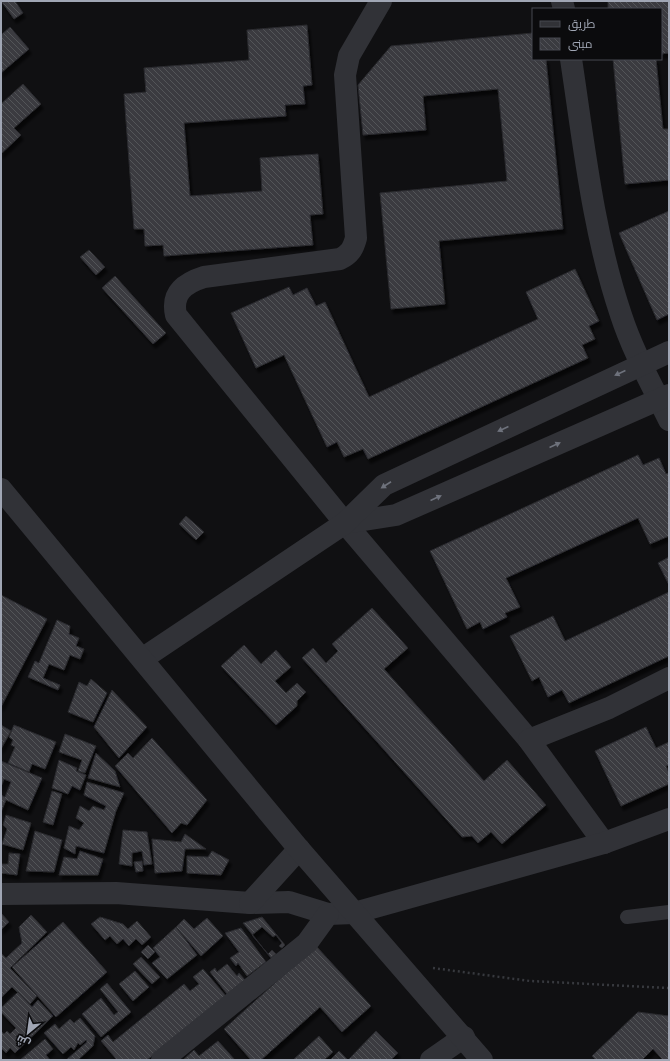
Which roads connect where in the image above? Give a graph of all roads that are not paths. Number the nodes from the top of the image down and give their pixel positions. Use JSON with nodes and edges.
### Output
{"nodes":[{"id":1,"x":381,"y":1,"type":"edge"},
{"id":2,"x":571,"y":60,"type":"edge"},
{"id":3,"x":669,"y":352,"type":"edge"},
{"id":4,"x":640,"y":364,"type":"junction"},
{"id":5,"x":664,"y":397,"type":"edge"},
{"id":6,"x":669,"y":420,"type":"edge"},
{"id":7,"x":1,"y":488,"type":"edge"},
{"id":8,"x":345,"y":523,"type":"junction"},
{"id":9,"x":142,"y":659,"type":"junction"},
{"id":10,"x":669,"y":678,"type":"edge"},
{"id":11,"x":530,"y":740,"type":"junction"},
{"id":12,"x":669,"y":819,"type":"edge"},
{"id":13,"x":604,"y":843,"type":"junction"},
{"id":14,"x":299,"y":849,"type":"junction"},
{"id":15,"x":1,"y":894,"type":"edge"},
{"id":16,"x":250,"y":903,"type":"junction"},
{"id":17,"x":669,"y":912,"type":"edge"},
{"id":18,"x":354,"y":913,"type":"junction"},
{"id":19,"x":328,"y":914,"type":"junction"},
{"id":20,"x":627,"y":917,"type":"dead end"},
{"id":21,"x":464,"y":1037,"type":"junction"},
{"id":22,"x":162,"y":1060,"type":"edge"},
{"id":23,"x":431,"y":1060,"type":"edge"},
{"id":24,"x":482,"y":1060,"type":"edge"}],
"edges":[{"from":1,"to":8,"type":"street"},
{"from":2,"to":4,"type":"street"},
{"from":3,"to":4,"type":"street"},
{"from":4,"to":5,"type":"street"},
{"from":4,"to":8,"type":"street","one_way":true},
{"from":5,"to":6,"type":"street"},
{"from":8,"to":5,"type":"street","one_way":true},
{"from":7,"to":9,"type":"street"},
{"from":8,"to":9,"type":"street"},
{"from":8,"to":11,"type":"street"},
{"from":9,"to":14,"type":"street"},
{"from":10,"to":11,"type":"street"},
{"from":11,"to":13,"type":"street"},
{"from":12,"to":13,"type":"street"},
{"from":13,"to":18,"type":"street"},
{"from":14,"to":16,"type":"street"},
{"from":14,"to":18,"type":"street"},
{"from":15,"to":16,"type":"street"},
{"from":16,"to":19,"type":"street"},
{"from":17,"to":20,"type":"lane"},
{"from":18,"to":19,"type":"street"},
{"from":18,"to":21,"type":"street"},
{"from":19,"to":22,"type":"street"},
{"from":21,"to":23,"type":"street"},
{"from":21,"to":24,"type":"street"}]}
